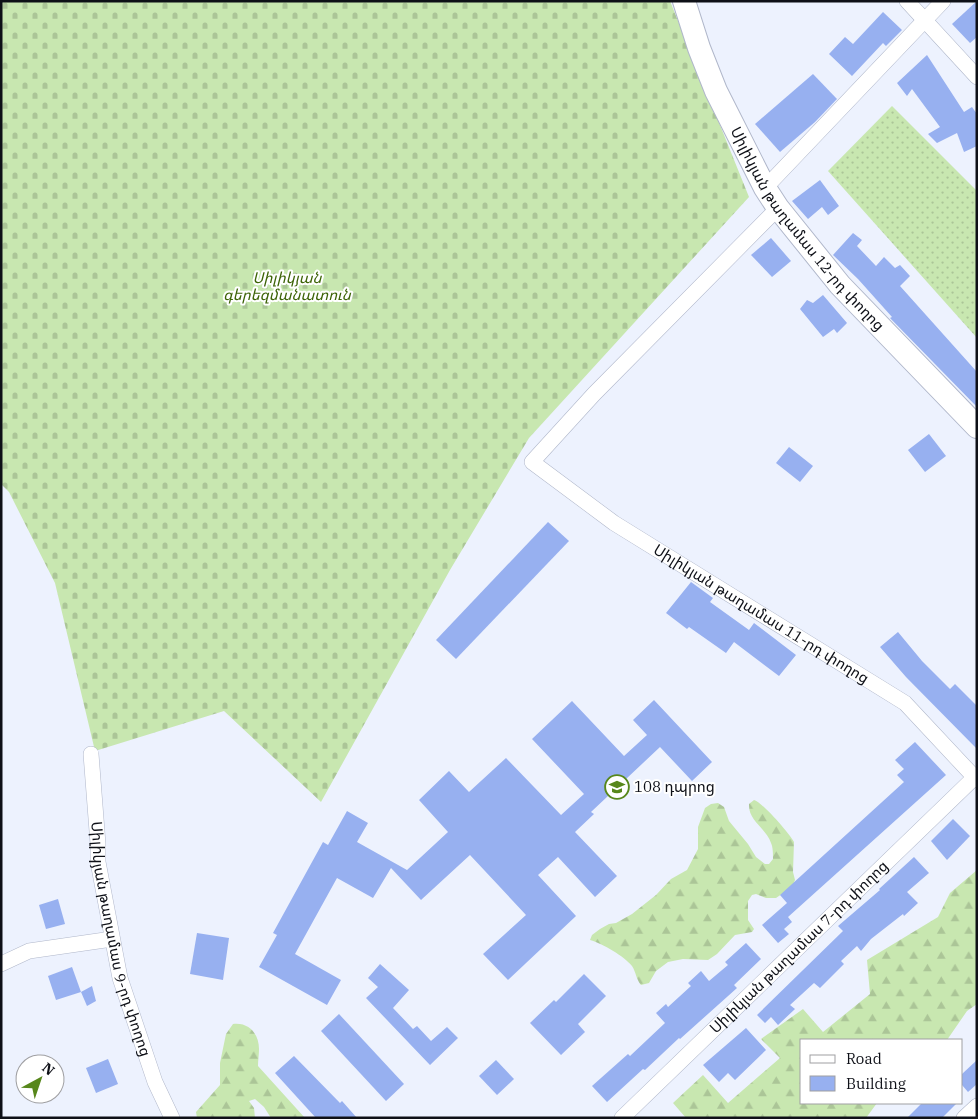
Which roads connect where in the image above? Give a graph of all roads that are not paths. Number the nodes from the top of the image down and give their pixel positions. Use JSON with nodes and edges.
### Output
{"nodes":[{"id":1,"x":684,"y":1,"type":"edge"},
{"id":2,"x":907,"y":1,"type":"edge"},
{"id":3,"x":943,"y":1,"type":"edge"},
{"id":4,"x":924,"y":20,"type":"junction"},
{"id":5,"x":977,"y":77,"type":"edge"},
{"id":6,"x":765,"y":188,"type":"junction"},
{"id":7,"x":778,"y":208,"type":"junction"},
{"id":8,"x":977,"y":428,"type":"edge"},
{"id":9,"x":91,"y":754,"type":"dead end"},
{"id":10,"x":976,"y":778,"type":"edge"},
{"id":11,"x":112,"y":939,"type":"junction"},
{"id":12,"x":1,"y":964,"type":"edge"},
{"id":13,"x":977,"y":1106,"type":"edge"},
{"id":14,"x":172,"y":1118,"type":"edge"},
{"id":15,"x":622,"y":1118,"type":"edge"},
{"id":16,"x":964,"y":1118,"type":"edge"}],
"edges":[{"from":1,"to":6,"type":"main road","name":"Սիլիկյան թաղամաս 12-րդ փողոց"},
{"from":2,"to":4,"type":"street"},
{"from":3,"to":4,"type":"street"},
{"from":4,"to":5,"type":"street"},
{"from":4,"to":6,"type":"street"},
{"from":6,"to":7,"type":"main road","name":"Սիլիկյան թաղամաս 12-րդ փողոց"},
{"from":7,"to":8,"type":"main road","name":"Սիլիկյան թաղամաս 12-րդ փողոց"},
{"from":7,"to":10,"type":"street","name":"Սիլիկյան թաղամաս 11-րդ փողոց"},
{"from":9,"to":11,"type":"street","name":"Սիլիկյան թաղամաս 9-րդ փողոց"},
{"from":10,"to":15,"type":"street","name":"Սիլիկյան թաղամաս 7-րդ փողոց"},
{"from":11,"to":12,"type":"street"},
{"from":11,"to":14,"type":"street","name":"Սիլիկյան թաղամաս 9-րդ փողոց"},
{"from":13,"to":16,"type":"street"}]}
